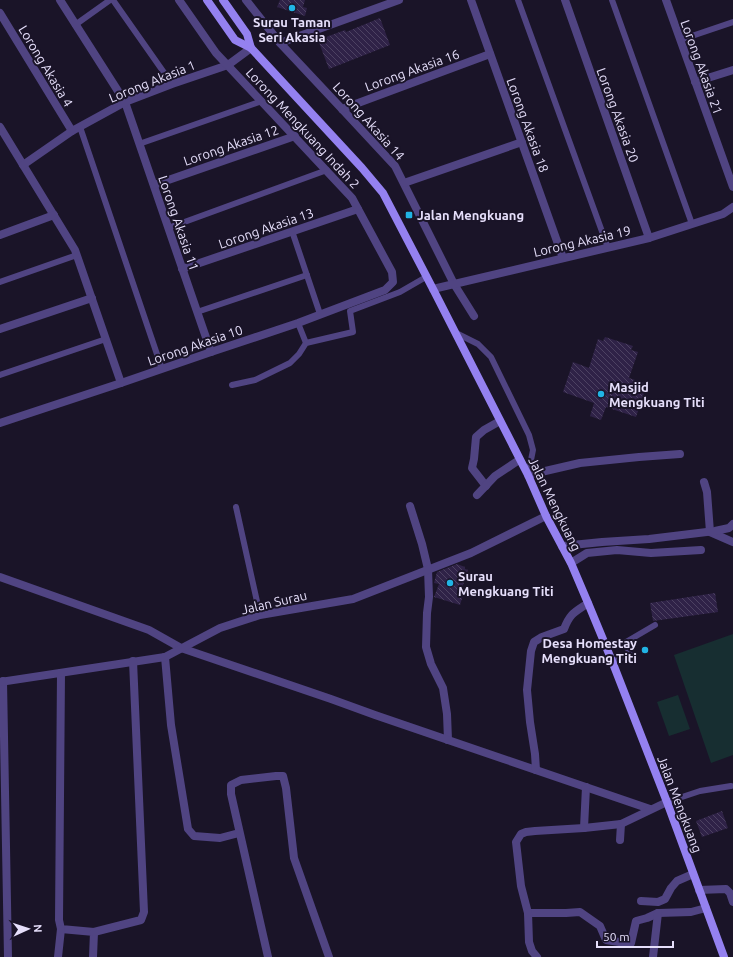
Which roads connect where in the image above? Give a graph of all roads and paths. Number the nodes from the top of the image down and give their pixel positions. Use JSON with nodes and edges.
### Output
{"nodes":[{"id":1,"x":60,"y":0,"type":"edge"},
{"id":2,"x":111,"y":0,"type":"edge"},
{"id":3,"x":179,"y":0,"type":"edge"},
{"id":4,"x":207,"y":0,"type":"edge"},
{"id":5,"x":223,"y":0,"type":"edge"},
{"id":6,"x":246,"y":0,"type":"edge"},
{"id":7,"x":399,"y":0,"type":"edge"},
{"id":8,"x":471,"y":0,"type":"edge"},
{"id":9,"x":518,"y":0,"type":"edge"},
{"id":10,"x":565,"y":0,"type":"edge"},
{"id":11,"x":612,"y":0,"type":"edge"},
{"id":12,"x":666,"y":0,"type":"edge"},
{"id":13,"x":0,"y":13,"type":"edge"},
{"id":14,"x":733,"y":22,"type":"edge"},
{"id":15,"x":76,"y":25,"type":"junction"},
{"id":16,"x":680,"y":40,"type":"junction"},
{"id":17,"x":280,"y":43,"type":"junction"},
{"id":18,"x":251,"y":48,"type":"junction"},
{"id":19,"x":490,"y":54,"type":"junction"},
{"id":20,"x":228,"y":65,"type":"junction"},
{"id":21,"x":733,"y":70,"type":"edge"},
{"id":22,"x":695,"y":82,"type":"junction"},
{"id":23,"x":172,"y":84,"type":"junction"},
{"id":24,"x":262,"y":101,"type":"junction"},
{"id":25,"x":125,"y":102,"type":"junction"},
{"id":26,"x":342,"y":109,"type":"junction"},
{"id":27,"x":0,"y":127,"type":"edge"},
{"id":28,"x":76,"y":129,"type":"junction"},
{"id":29,"x":2,"y":136,"type":"edge"},
{"id":30,"x":295,"y":136,"type":"junction"},
{"id":31,"x":522,"y":142,"type":"junction"},
{"id":32,"x":139,"y":144,"type":"junction"},
{"id":33,"x":23,"y":165,"type":"junction"},
{"id":34,"x":327,"y":170,"type":"junction"},
{"id":35,"x":404,"y":183,"type":"junction"},
{"id":36,"x":154,"y":185,"type":"junction"},
{"id":37,"x":733,"y":187,"type":"edge"},
{"id":38,"x":733,"y":207,"type":"edge"},
{"id":39,"x":358,"y":209,"type":"junction"},
{"id":40,"x":54,"y":215,"type":"junction"},
{"id":41,"x":692,"y":224,"type":"junction"},
{"id":42,"x":168,"y":228,"type":"junction"},
{"id":43,"x":292,"y":231,"type":"junction"},
{"id":44,"x":0,"y":235,"type":"edge"},
{"id":45,"x":649,"y":238,"type":"junction"},
{"id":46,"x":608,"y":248,"type":"junction"},
{"id":47,"x":77,"y":255,"type":"junction"},
{"id":48,"x":563,"y":258,"type":"junction"},
{"id":49,"x":182,"y":269,"type":"junction"},
{"id":50,"x":307,"y":275,"type":"junction"},
{"id":51,"x":426,"y":278,"type":"junction"},
{"id":52,"x":0,"y":282,"type":"edge"},
{"id":53,"x":393,"y":282,"type":"joint"},
{"id":54,"x":454,"y":284,"type":"junction"},
{"id":55,"x":433,"y":289,"type":"junction"},
{"id":56,"x":92,"y":298,"type":"junction"},
{"id":57,"x":197,"y":312,"type":"junction"},
{"id":58,"x":320,"y":314,"type":"junction"},
{"id":59,"x":474,"y":316,"type":"dead end"},
{"id":60,"x":298,"y":323,"type":"junction"},
{"id":61,"x":0,"y":329,"type":"edge"},
{"id":62,"x":456,"y":333,"type":"junction"},
{"id":63,"x":106,"y":339,"type":"junction"},
{"id":64,"x":306,"y":343,"type":"junction"},
{"id":65,"x":211,"y":352,"type":"junction"},
{"id":66,"x":162,"y":369,"type":"junction"},
{"id":67,"x":0,"y":375,"type":"edge"},
{"id":68,"x":121,"y":383,"type":"junction"},
{"id":69,"x":232,"y":385,"type":"dead end"},
{"id":70,"x":500,"y":421,"type":"junction"},
{"id":71,"x":0,"y":423,"type":"edge"},
{"id":72,"x":680,"y":454,"type":"dead end"},
{"id":73,"x":519,"y":460,"type":"junction"},
{"id":74,"x":528,"y":476,"type":"junction"},
{"id":75,"x":704,"y":482,"type":"dead end"},
{"id":76,"x":486,"y":486,"type":"junction"},
{"id":77,"x":476,"y":495,"type":"dead end"},
{"id":78,"x":410,"y":506,"type":"dead end"},
{"id":79,"x":236,"y":507,"type":"dead end"},
{"id":80,"x":546,"y":516,"type":"junction"},
{"id":81,"x":733,"y":524,"type":"edge"},
{"id":82,"x":710,"y":532,"type":"junction"},
{"id":83,"x":649,"y":539,"type":"junction"},
{"id":84,"x":733,"y":542,"type":"edge"},
{"id":85,"x":574,"y":545,"type":"junction"},
{"id":86,"x":562,"y":546,"type":"junction"},
{"id":87,"x":701,"y":550,"type":"dead end"},
{"id":88,"x":651,"y":553,"type":"junction"},
{"id":89,"x":579,"y":558,"type":"junction"},
{"id":90,"x":571,"y":563,"type":"junction"},
{"id":91,"x":428,"y":569,"type":"junction"},
{"id":92,"x":0,"y":577,"type":"edge"},
{"id":93,"x":588,"y":603,"type":"junction"},
{"id":94,"x":260,"y":616,"type":"junction"},
{"id":95,"x":655,"y":625,"type":"dead end"},
{"id":96,"x":181,"y":648,"type":"junction"},
{"id":97,"x":165,"y":657,"type":"junction"},
{"id":98,"x":133,"y":661,"type":"junction"},
{"id":99,"x":612,"y":661,"type":"junction"},
{"id":100,"x":61,"y":673,"type":"junction"},
{"id":101,"x":2,"y":681,"type":"edge"},
{"id":102,"x":448,"y":740,"type":"junction"},
{"id":103,"x":536,"y":770,"type":"junction"},
{"id":104,"x":732,"y":786,"type":"dead end"},
{"id":105,"x":586,"y":787,"type":"junction"},
{"id":106,"x":667,"y":802,"type":"junction"},
{"id":107,"x":650,"y":809,"type":"junction"},
{"id":108,"x":621,"y":824,"type":"junction"},
{"id":109,"x":584,"y":828,"type":"junction"},
{"id":110,"x":239,"y":833,"type":"junction"},
{"id":111,"x":620,"y":840,"type":"dead end"},
{"id":112,"x":693,"y":874,"type":"junction"},
{"id":113,"x":3,"y":880,"type":"edge"},
{"id":114,"x":699,"y":890,"type":"junction"},
{"id":115,"x":641,"y":901,"type":"dead end"},
{"id":116,"x":733,"y":902,"type":"edge"},
{"id":117,"x":706,"y":908,"type":"junction"},
{"id":118,"x":528,"y":913,"type":"junction"},
{"id":119,"x":658,"y":913,"type":"junction"},
{"id":120,"x":61,"y":929,"type":"junction"},
{"id":121,"x":94,"y":932,"type":"junction"},
{"id":122,"x":724,"y":955,"type":"edge"},
{"id":123,"x":8,"y":957,"type":"edge"},
{"id":124,"x":58,"y":957,"type":"edge"},
{"id":125,"x":93,"y":957,"type":"edge"},
{"id":126,"x":268,"y":957,"type":"edge"},
{"id":127,"x":329,"y":957,"type":"edge"},
{"id":128,"x":537,"y":957,"type":"edge"},
{"id":129,"x":653,"y":957,"type":"edge"}],
"edges":[{"from":1,"to":15,"type":"street","name":"Lorong Akasia 11"},
{"from":2,"to":15,"type":"lane"},
{"from":2,"to":23,"type":"lane"},
{"from":3,"to":20,"type":"street","name":"Lorong Mengkuang Indah 2"},
{"from":4,"to":18,"type":"main road","name":"Jalan Mengkuang"},
{"from":5,"to":18,"type":"main road","name":"Jalan Mengkuang"},
{"from":6,"to":17,"type":"street","name":"Lorong Akasia 14"},
{"from":7,"to":17,"type":"street"},
{"from":8,"to":19,"type":"street","name":"Lorong Akasia 18"},
{"from":9,"to":46,"type":"lane"},
{"from":10,"to":45,"type":"street","name":"Lorong Akasia 20"},
{"from":11,"to":41,"type":"lane"},
{"from":12,"to":16,"type":"street","name":"Lorong Akasia 21"},
{"from":13,"to":28,"type":"street","name":"Lorong Akasia 4"},
{"from":14,"to":16,"type":"lane"},
{"from":15,"to":25,"type":"street","name":"Lorong Akasia 11"},
{"from":16,"to":22,"type":"street","name":"Lorong Akasia 21"},
{"from":17,"to":26,"type":"street","name":"Lorong Akasia 14"},
{"from":18,"to":20,"type":"street","name":"Lorong Akasia 1"},
{"from":18,"to":51,"type":"main road","name":"Jalan Mengkuang"},
{"from":19,"to":26,"type":"street","name":"Lorong Akasia 16"},
{"from":19,"to":31,"type":"street","name":"Lorong Akasia 18"},
{"from":20,"to":23,"type":"street","name":"Lorong Akasia 1"},
{"from":20,"to":24,"type":"street","name":"Lorong Mengkuang Indah 2"},
{"from":21,"to":22,"type":"street"},
{"from":22,"to":37,"type":"street","name":"Lorong Akasia 21"},
{"from":23,"to":25,"type":"street","name":"Lorong Akasia 1"},
{"from":24,"to":30,"type":"street","name":"Lorong Mengkuang Indah 2"},
{"from":24,"to":32,"type":"lane"},
{"from":25,"to":28,"type":"street","name":"Lorong Akasia 1"},
{"from":25,"to":32,"type":"street","name":"Lorong Akasia 11"},
{"from":26,"to":35,"type":"street","name":"Lorong Akasia 14"},
{"from":27,"to":29,"type":"street"},
{"from":28,"to":33,"type":"street","name":"Lorong Akasia 1"},
{"from":28,"to":66,"type":"lane"},
{"from":29,"to":33,"type":"street"},
{"from":30,"to":34,"type":"street","name":"Lorong Mengkuang Indah 2"},
{"from":30,"to":36,"type":"street","name":"Lorong Akasia 12"},
{"from":31,"to":35,"type":"street"},
{"from":31,"to":48,"type":"street","name":"Lorong Akasia 18"},
{"from":32,"to":36,"type":"street","name":"Lorong Akasia 11"},
{"from":33,"to":40,"type":"street"},
{"from":34,"to":39,"type":"street","name":"Lorong Mengkuang Indah 2"},
{"from":34,"to":42,"type":"lane"},
{"from":35,"to":54,"type":"street","name":"Lorong Akasia 14"},
{"from":36,"to":42,"type":"street","name":"Lorong Akasia 11"},
{"from":38,"to":41,"type":"street","name":"Lorong Akasia 19"},
{"from":39,"to":43,"type":"street","name":"Lorong Akasia 13"},
{"from":39,"to":53,"type":"street","name":"Lorong Mengkuang Indah 2"},
{"from":40,"to":44,"type":"street"},
{"from":40,"to":47,"type":"street"},
{"from":41,"to":45,"type":"street","name":"Lorong Akasia 19"},
{"from":42,"to":49,"type":"street","name":"Lorong Akasia 11"},
{"from":43,"to":49,"type":"street","name":"Lorong Akasia 13"},
{"from":43,"to":50,"type":"lane"},
{"from":45,"to":46,"type":"street","name":"Lorong Akasia 19"},
{"from":46,"to":48,"type":"street","name":"Lorong Akasia 19"},
{"from":47,"to":52,"type":"lane"},
{"from":47,"to":56,"type":"street"},
{"from":48,"to":54,"type":"street","name":"Lorong Akasia 19"},
{"from":49,"to":57,"type":"street","name":"Lorong Akasia 11"},
{"from":50,"to":57,"type":"lane"},
{"from":50,"to":58,"type":"lane"},
{"from":51,"to":55,"type":"main road","name":"Jalan Mengkuang"},
{"from":51,"to":64,"type":"lane"},
{"from":53,"to":58,"type":"street","name":"Lorong Akasia 10"},
{"from":54,"to":55,"type":"street","name":"Lorong Akasia 19"},
{"from":54,"to":59,"type":"street","name":"Lorong Akasia 14"},
{"from":55,"to":62,"type":"main road","name":"Jalan Mengkuang"},
{"from":56,"to":61,"type":"street"},
{"from":56,"to":63,"type":"street"},
{"from":57,"to":65,"type":"street","name":"Lorong Akasia 11"},
{"from":58,"to":60,"type":"street","name":"Lorong Akasia 10"},
{"from":60,"to":64,"type":"lane"},
{"from":60,"to":65,"type":"street","name":"Lorong Akasia 10"},
{"from":62,"to":70,"type":"main road","name":"Jalan Mengkuang"},
{"from":62,"to":74,"type":"lane"},
{"from":63,"to":67,"type":"lane"},
{"from":63,"to":68,"type":"street"},
{"from":64,"to":69,"type":"lane"},
{"from":65,"to":66,"type":"street","name":"Lorong Akasia 10"},
{"from":66,"to":68,"type":"street","name":"Lorong Akasia 10"},
{"from":68,"to":71,"type":"street","name":"Lorong Akasia 10"},
{"from":70,"to":73,"type":"main road","name":"Jalan Mengkuang"},
{"from":70,"to":76,"type":"street"},
{"from":72,"to":74,"type":"street"},
{"from":73,"to":74,"type":"main road","name":"Jalan Mengkuang"},
{"from":73,"to":76,"type":"street"},
{"from":74,"to":80,"type":"main road","name":"Jalan Mengkuang"},
{"from":75,"to":82,"type":"street"},
{"from":76,"to":77,"type":"street"},
{"from":78,"to":91,"type":"street"},
{"from":79,"to":94,"type":"lane"},
{"from":80,"to":86,"type":"main road","name":"Jalan Mengkuang"},
{"from":80,"to":91,"type":"street","name":"Jalan Surau"},
{"from":81,"to":82,"type":"street"},
{"from":82,"to":83,"type":"street"},
{"from":82,"to":84,"type":"street"},
{"from":83,"to":85,"type":"street"},
{"from":83,"to":88,"type":"street"},
{"from":85,"to":86,"type":"street"},
{"from":85,"to":89,"type":"street"},
{"from":86,"to":90,"type":"main road","name":"Jalan Mengkuang"},
{"from":87,"to":88,"type":"street"},
{"from":88,"to":89,"type":"street"},
{"from":89,"to":90,"type":"street"},
{"from":90,"to":93,"type":"main road","name":"Jalan Mengkuang"},
{"from":91,"to":94,"type":"street","name":"Jalan Surau"},
{"from":91,"to":102,"type":"street"},
{"from":92,"to":96,"type":"street"},
{"from":93,"to":99,"type":"main road","name":"Jalan Mengkuang"},
{"from":93,"to":103,"type":"street"},
{"from":94,"to":96,"type":"street","name":"Jalan Surau"},
{"from":95,"to":99,"type":"lane"},
{"from":96,"to":97,"type":"street","name":"Jalan Surau"},
{"from":96,"to":102,"type":"street"},
{"from":97,"to":98,"type":"street","name":"Jalan Surau"},
{"from":97,"to":110,"type":"street"},
{"from":98,"to":100,"type":"street","name":"Jalan Surau"},
{"from":98,"to":121,"type":"street"},
{"from":99,"to":106,"type":"main road","name":"Jalan Mengkuang"},
{"from":100,"to":101,"type":"street","name":"Jalan Surau"},
{"from":100,"to":120,"type":"street"},
{"from":101,"to":113,"type":"street"},
{"from":102,"to":103,"type":"street"},
{"from":103,"to":105,"type":"street"},
{"from":104,"to":106,"type":"lane"},
{"from":105,"to":107,"type":"street"},
{"from":105,"to":109,"type":"street"},
{"from":106,"to":107,"type":"street"},
{"from":106,"to":112,"type":"main road","name":"Jalan Mengkuang"},
{"from":107,"to":108,"type":"street"},
{"from":108,"to":109,"type":"street"},
{"from":108,"to":111,"type":"street"},
{"from":109,"to":118,"type":"street"},
{"from":110,"to":126,"type":"street"},
{"from":110,"to":127,"type":"street"},
{"from":112,"to":114,"type":"main road","name":"Jalan Mengkuang"},
{"from":112,"to":115,"type":"street"},
{"from":113,"to":123,"type":"street"},
{"from":114,"to":116,"type":"street"},
{"from":114,"to":117,"type":"main road","name":"Jalan Mengkuang"},
{"from":117,"to":119,"type":"street"},
{"from":117,"to":122,"type":"main road","name":"Jalan Mengkuang"},
{"from":118,"to":119,"type":"street"},
{"from":118,"to":128,"type":"street"},
{"from":119,"to":129,"type":"street"},
{"from":120,"to":121,"type":"street"},
{"from":120,"to":124,"type":"street"},
{"from":121,"to":125,"type":"street"}]}
